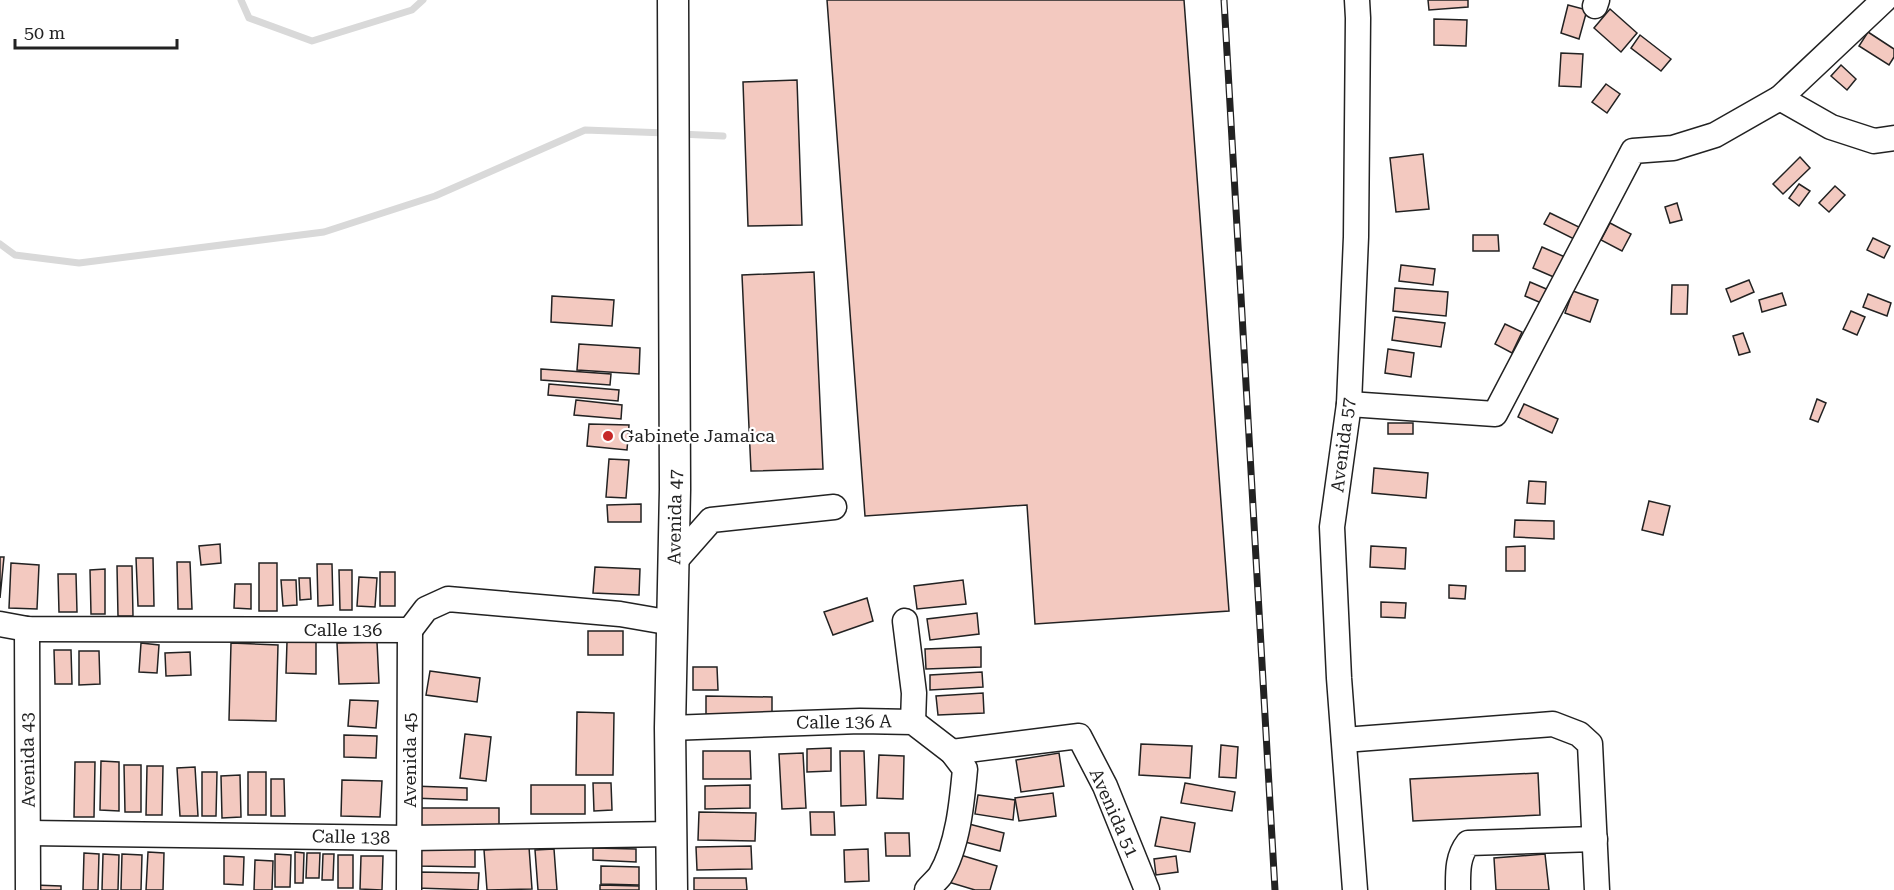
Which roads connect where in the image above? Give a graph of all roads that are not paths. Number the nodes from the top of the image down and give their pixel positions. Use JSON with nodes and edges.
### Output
{"nodes":[{"id":1,"x":673,"y":0,"type":"edge"},
{"id":2,"x":1356,"y":0,"type":"edge"},
{"id":3,"x":1884,"y":0,"type":"edge"},
{"id":4,"x":1780,"y":98,"type":"junction"},
{"id":5,"x":1884,"y":140,"type":"edge"},
{"id":6,"x":1349,"y":404,"type":"junction"},
{"id":7,"x":834,"y":507,"type":"dead end"},
{"id":8,"x":674,"y":562,"type":"junction"},
{"id":9,"x":905,"y":621,"type":"dead end"},
{"id":10,"x":672,"y":622,"type":"junction"},
{"id":11,"x":0,"y":624,"type":"edge"},
{"id":12,"x":27,"y":629,"type":"junction"},
{"id":13,"x":410,"y":630,"type":"junction"},
{"id":14,"x":913,"y":722,"type":"junction"},
{"id":15,"x":670,"y":728,"type":"junction"},
{"id":16,"x":1344,"y":740,"type":"junction"},
{"id":17,"x":952,"y":752,"type":"junction"},
{"id":18,"x":29,"y":833,"type":"junction"},
{"id":19,"x":673,"y":834,"type":"junction"},
{"id":20,"x":410,"y":838,"type":"junction"},
{"id":21,"x":1595,"y":839,"type":"junction"},
{"id":22,"x":28,"y":890,"type":"edge"},
{"id":23,"x":409,"y":890,"type":"edge"},
{"id":24,"x":672,"y":890,"type":"edge"},
{"id":25,"x":927,"y":890,"type":"edge"},
{"id":26,"x":1147,"y":890,"type":"edge"},
{"id":27,"x":1355,"y":890,"type":"edge"},
{"id":28,"x":1458,"y":890,"type":"edge"},
{"id":29,"x":1597,"y":890,"type":"edge"}],
"edges":[{"from":1,"to":8,"type":"main road","name":"Avenida 47"},
{"from":2,"to":6,"type":"street","name":"Avenida 57"},
{"from":3,"to":4,"type":"street"},
{"from":4,"to":5,"type":"street"},
{"from":4,"to":6,"type":"street"},
{"from":6,"to":16,"type":"street","name":"Avenida 57"},
{"from":7,"to":8,"type":"street"},
{"from":8,"to":10,"type":"main road","name":"Avenida 47"},
{"from":9,"to":14,"type":"street"},
{"from":10,"to":13,"type":"street"},
{"from":10,"to":15,"type":"main road","name":"Avenida 47"},
{"from":11,"to":12,"type":"street","name":"Calle 136"},
{"from":12,"to":13,"type":"street","name":"Calle 136"},
{"from":12,"to":18,"type":"street","name":"Avenida 43"},
{"from":13,"to":20,"type":"street","name":"Avenida 45"},
{"from":14,"to":15,"type":"street","name":"Calle 136 A"},
{"from":14,"to":17,"type":"street","name":"Calle 136 A"},
{"from":15,"to":19,"type":"main road","name":"Avenida 47"},
{"from":16,"to":21,"type":"street"},
{"from":16,"to":27,"type":"street","name":"Avenida 57"},
{"from":17,"to":25,"type":"street"},
{"from":17,"to":26,"type":"street","name":"Avenida 51"},
{"from":18,"to":20,"type":"street","name":"Calle 138"},
{"from":18,"to":22,"type":"street","name":"Avenida 43"},
{"from":19,"to":20,"type":"street","name":"Calle 138"},
{"from":19,"to":24,"type":"main road","name":"Avenida 47"},
{"from":20,"to":23,"type":"street","name":"Avenida 45"},
{"from":21,"to":28,"type":"street"},
{"from":21,"to":29,"type":"street"}]}
